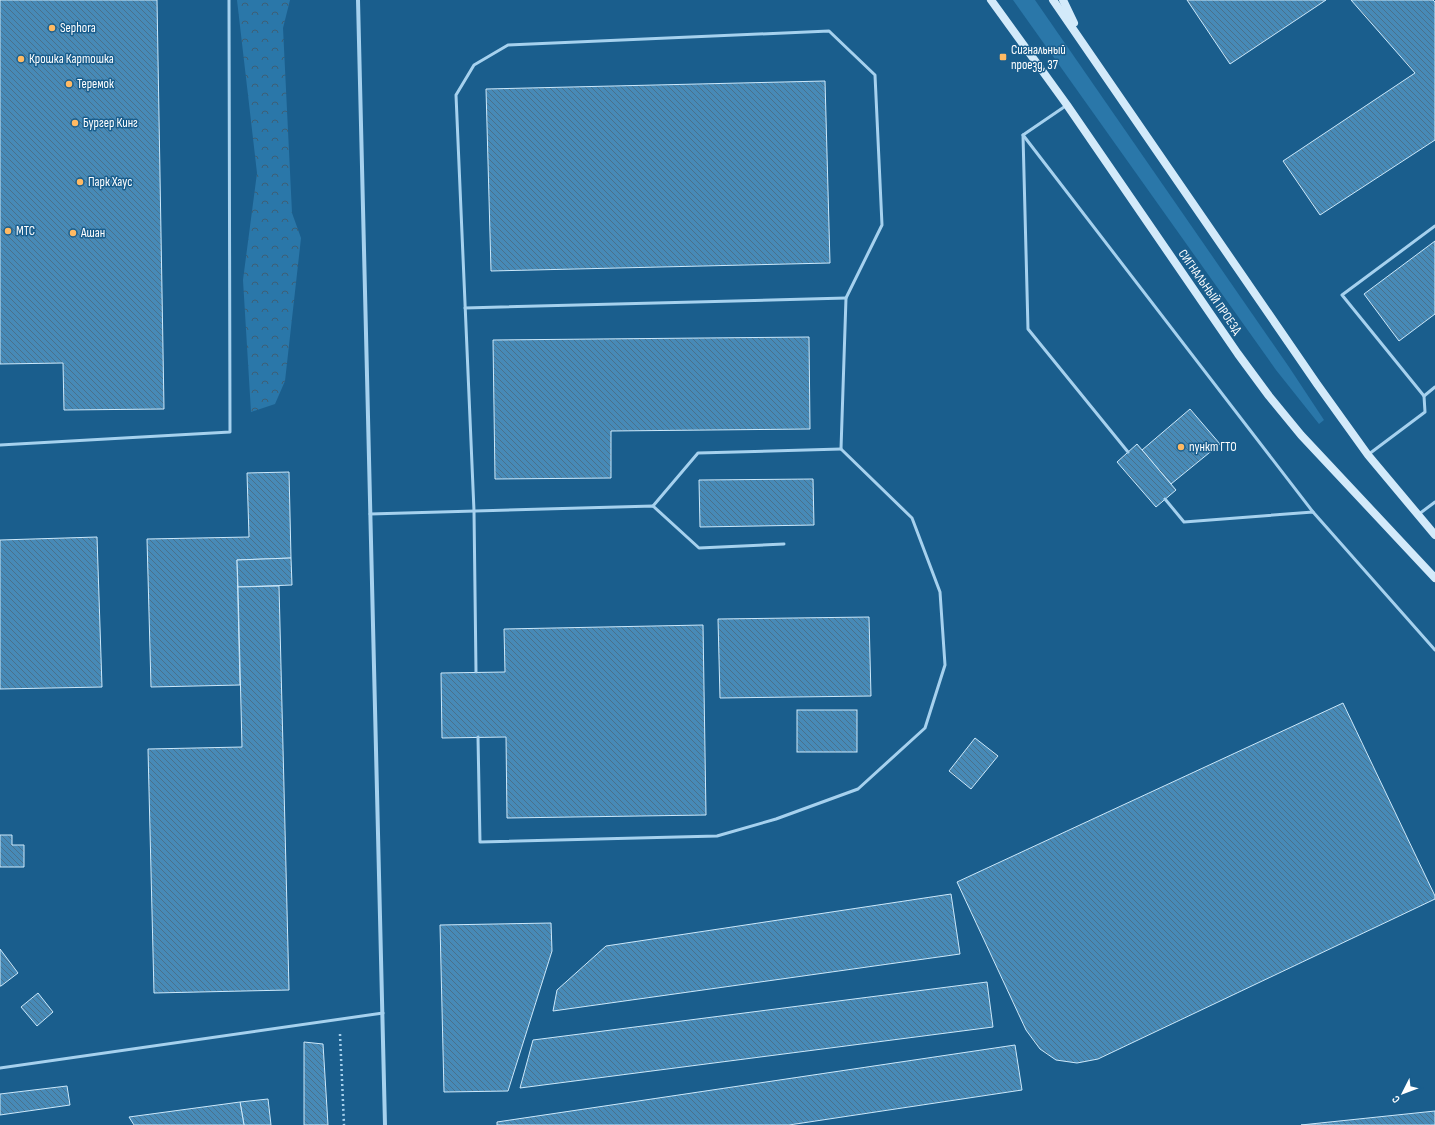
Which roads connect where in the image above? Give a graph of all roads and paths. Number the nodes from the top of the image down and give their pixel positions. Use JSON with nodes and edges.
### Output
{"nodes":[{"id":1,"x":229,"y":0,"type":"edge"},
{"id":2,"x":358,"y":0,"type":"edge"},
{"id":3,"x":991,"y":0,"type":"edge"},
{"id":4,"x":1053,"y":0,"type":"edge"},
{"id":5,"x":1063,"y":0,"type":"edge"},
{"id":6,"x":1086,"y":48,"type":"junction"},
{"id":7,"x":1067,"y":105,"type":"junction"},
{"id":8,"x":1023,"y":135,"type":"junction"},
{"id":9,"x":1435,"y":226,"type":"edge"},
{"id":10,"x":846,"y":298,"type":"junction"},
{"id":11,"x":465,"y":308,"type":"junction"},
{"id":12,"x":1435,"y":387,"type":"edge"},
{"id":13,"x":1424,"y":396,"type":"junction"},
{"id":14,"x":0,"y":445,"type":"edge"},
{"id":15,"x":841,"y":449,"type":"junction"},
{"id":16,"x":1128,"y":452,"type":"dead end"},
{"id":17,"x":1368,"y":454,"type":"junction"},
{"id":18,"x":1165,"y":499,"type":"dead end"},
{"id":19,"x":1435,"y":502,"type":"edge"},
{"id":20,"x":653,"y":506,"type":"junction"},
{"id":21,"x":474,"y":511,"type":"junction"},
{"id":22,"x":1314,"y":512,"type":"junction"},
{"id":23,"x":370,"y":514,"type":"junction"},
{"id":24,"x":1417,"y":515,"type":"junction"},
{"id":25,"x":1435,"y":535,"type":"edge"},
{"id":26,"x":784,"y":544,"type":"dead end"},
{"id":27,"x":1435,"y":578,"type":"edge"},
{"id":28,"x":1435,"y":650,"type":"edge"},
{"id":29,"x":476,"y":672,"type":"dead end"},
{"id":30,"x":478,"y":737,"type":"dead end"},
{"id":31,"x":382,"y":1013,"type":"junction"},
{"id":32,"x":340,"y":1020,"type":"junction"},
{"id":33,"x":0,"y":1068,"type":"edge"},
{"id":34,"x":344,"y":1125,"type":"edge"},
{"id":35,"x":385,"y":1125,"type":"edge"}],
"edges":[{"from":1,"to":14,"type":"lane"},
{"from":2,"to":23,"type":"street"},
{"from":3,"to":7,"type":"main road","name":"СИГНАЛЬНЫЙ ПРОЕЗД"},
{"from":4,"to":6,"type":"main road"},
{"from":5,"to":6,"type":"main road"},
{"from":6,"to":17,"type":"main road"},
{"from":7,"to":8,"type":"lane"},
{"from":7,"to":27,"type":"main road","name":"СИГНАЛЬНЫЙ ПРОЕЗД"},
{"from":8,"to":16,"type":"lane"},
{"from":8,"to":22,"type":"lane"},
{"from":9,"to":13,"type":"lane"},
{"from":10,"to":11,"type":"lane"},
{"from":10,"to":11,"type":"lane"},
{"from":10,"to":15,"type":"lane"},
{"from":11,"to":21,"type":"lane"},
{"from":12,"to":13,"type":"lane"},
{"from":13,"to":17,"type":"lane"},
{"from":15,"to":20,"type":"lane"},
{"from":15,"to":30,"type":"lane"},
{"from":17,"to":24,"type":"main road"},
{"from":18,"to":22,"type":"lane"},
{"from":19,"to":24,"type":"lane"},
{"from":20,"to":21,"type":"lane"},
{"from":20,"to":26,"type":"lane"},
{"from":21,"to":23,"type":"lane"},
{"from":21,"to":29,"type":"lane"},
{"from":22,"to":28,"type":"lane"},
{"from":23,"to":31,"type":"street"},
{"from":24,"to":25,"type":"main road"},
{"from":31,"to":32,"type":"lane"},
{"from":31,"to":35,"type":"street"},
{"from":32,"to":33,"type":"lane"},
{"from":32,"to":34,"type":"path"}]}
